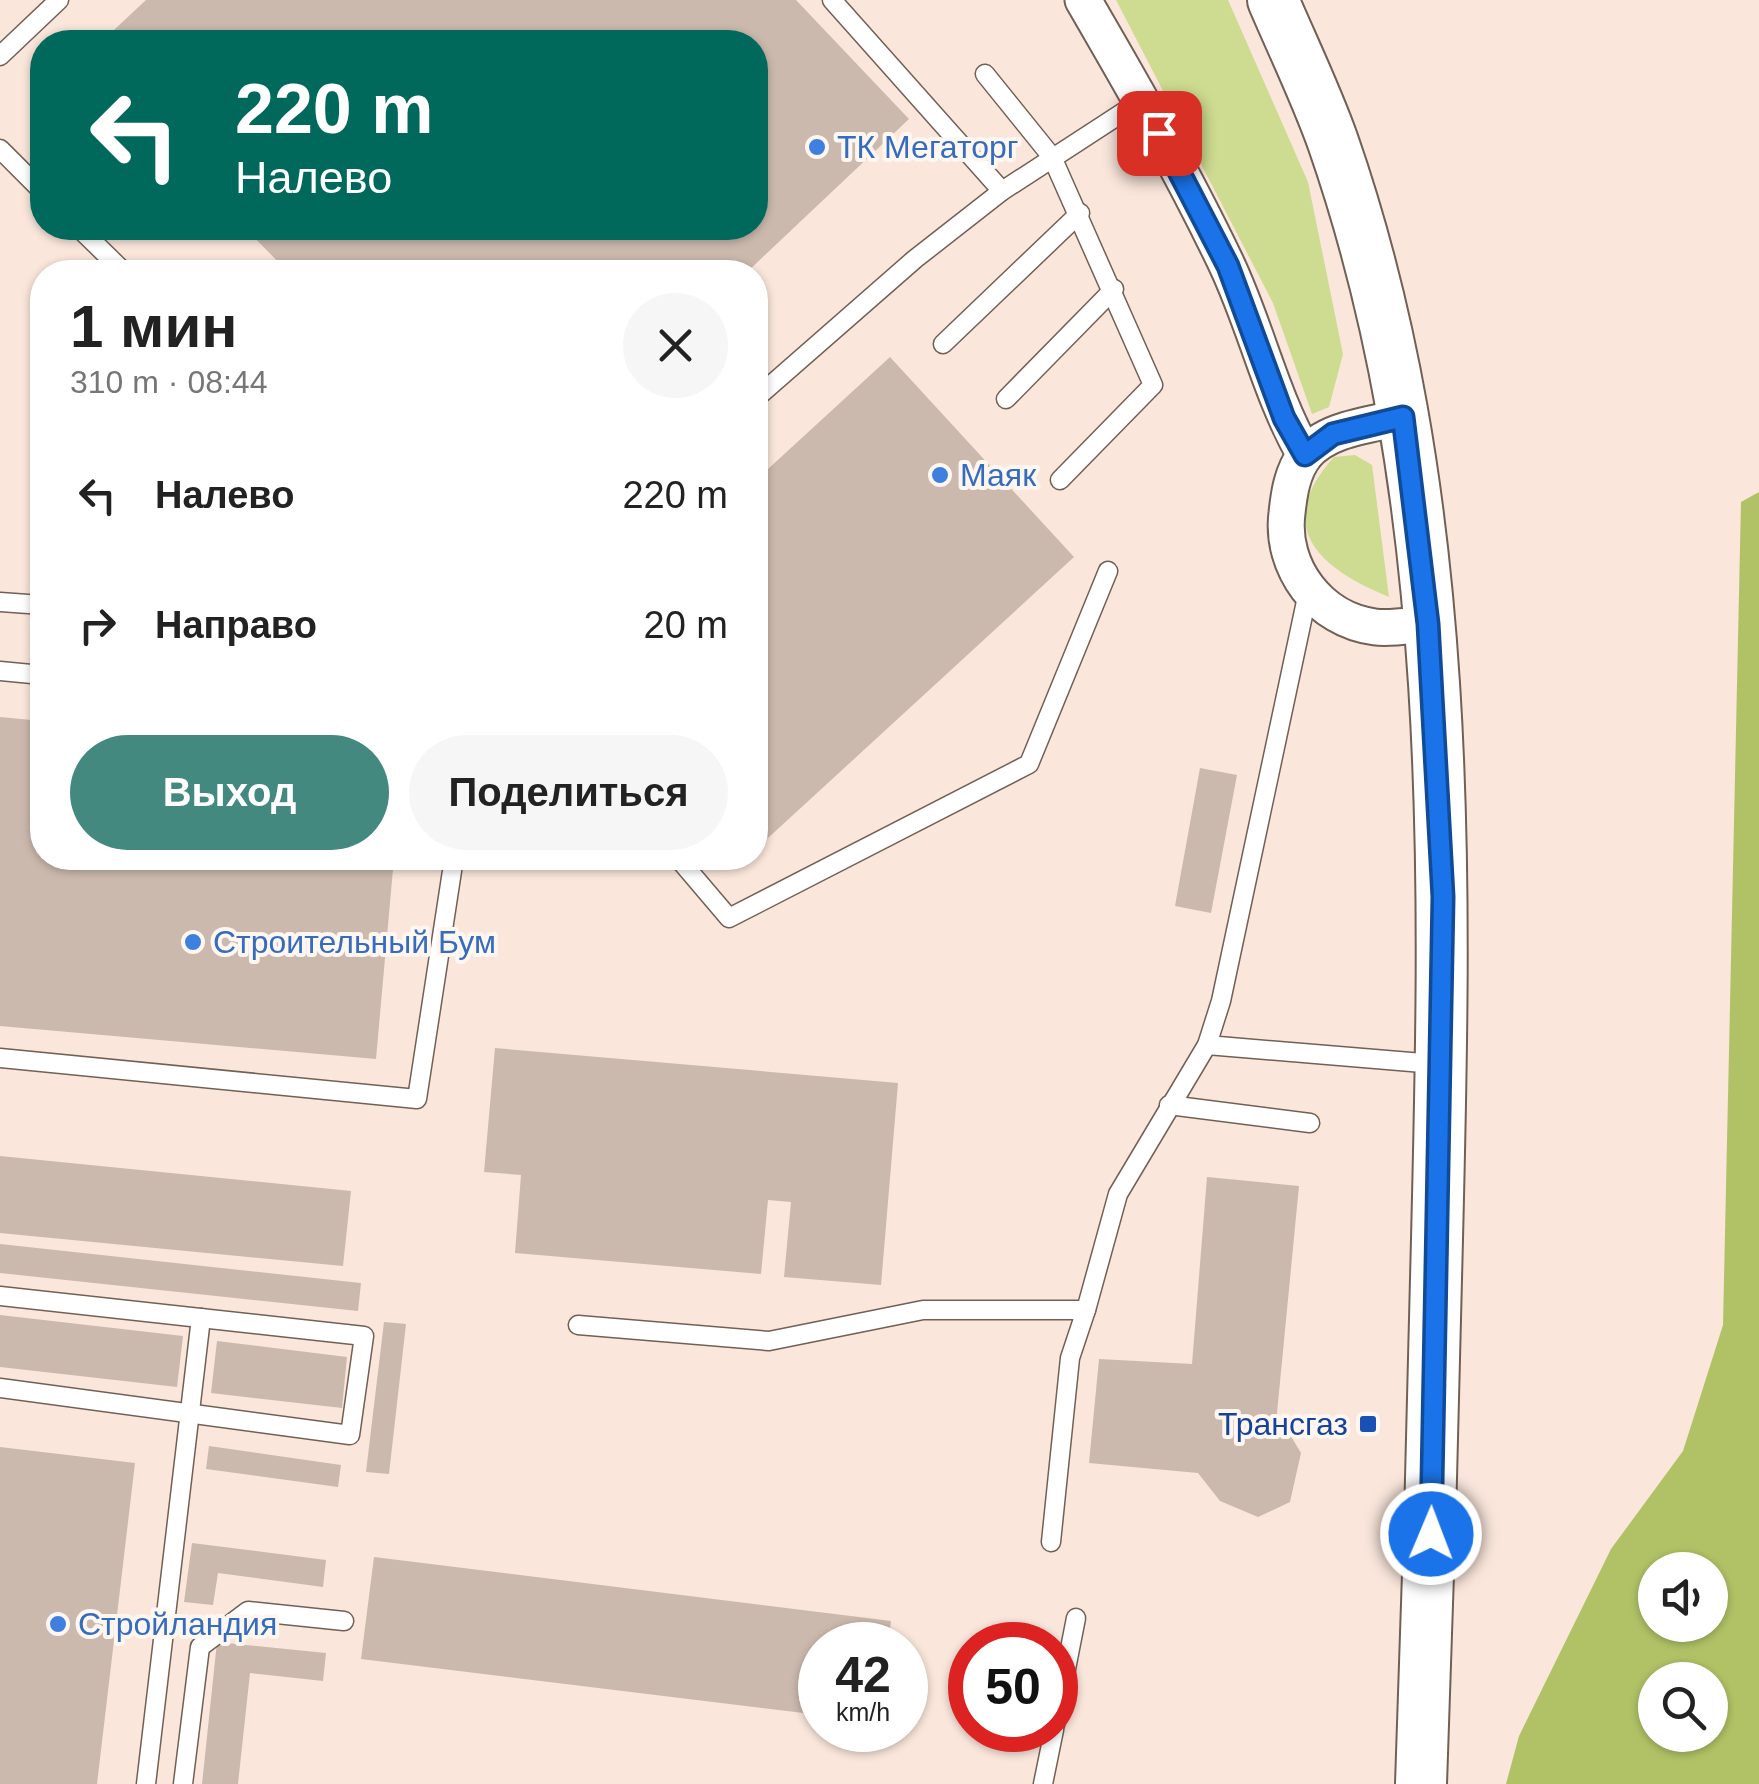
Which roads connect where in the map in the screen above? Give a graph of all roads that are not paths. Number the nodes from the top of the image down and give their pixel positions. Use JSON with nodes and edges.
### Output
{"nodes":[{"id":1,"x":60,"y":0,"type":"edge"},
{"id":2,"x":832,"y":0,"type":"edge"},
{"id":3,"x":1083,"y":0,"type":"edge"},
{"id":4,"x":1273,"y":0,"type":"edge"},
{"id":5,"x":0,"y":56,"type":"edge"},
{"id":6,"x":985,"y":74,"type":"dead end"},
{"id":7,"x":1142,"y":100,"type":"junction"},
{"id":8,"x":0,"y":149,"type":"edge"},
{"id":9,"x":1052,"y":157,"type":"junction"},
{"id":10,"x":30,"y":179,"type":"edge"},
{"id":11,"x":1002,"y":191,"type":"junction"},
{"id":12,"x":1080,"y":213,"type":"junction"},
{"id":13,"x":91,"y":240,"type":"edge"},
{"id":14,"x":112,"y":260,"type":"edge"},
{"id":15,"x":1114,"y":288,"type":"junction"},
{"id":16,"x":942,"y":344,"type":"dead end"},
{"id":17,"x":768,"y":388,"type":"edge"},
{"id":18,"x":1006,"y":399,"type":"dead end"},
{"id":19,"x":1403,"y":417,"type":"junction"},
{"id":20,"x":1305,"y":455,"type":"junction"},
{"id":21,"x":1060,"y":480,"type":"dead end"},
{"id":22,"x":1108,"y":571,"type":"dead end"},
{"id":23,"x":1308,"y":592,"type":"junction"},
{"id":24,"x":0,"y":602,"type":"edge"},
{"id":25,"x":30,"y":605,"type":"edge"},
{"id":26,"x":1428,"y":624,"type":"junction"},
{"id":27,"x":0,"y":670,"type":"edge"},
{"id":28,"x":30,"y":673,"type":"edge"},
{"id":29,"x":452,"y":870,"type":"edge"},
{"id":30,"x":688,"y":870,"type":"edge"},
{"id":31,"x":1207,"y":1046,"type":"junction"},
{"id":32,"x":0,"y":1058,"type":"edge"},
{"id":33,"x":1442,"y":1065,"type":"junction"},
{"id":34,"x":1170,"y":1105,"type":"junction"},
{"id":35,"x":1310,"y":1123,"type":"dead end"},
{"id":36,"x":0,"y":1296,"type":"edge"},
{"id":37,"x":1086,"y":1310,"type":"junction"},
{"id":38,"x":200,"y":1318,"type":"junction"},
{"id":39,"x":578,"y":1324,"type":"dead end"},
{"id":40,"x":0,"y":1388,"type":"edge"},
{"id":41,"x":187,"y":1414,"type":"junction"},
{"id":42,"x":1051,"y":1542,"type":"dead end"},
{"id":43,"x":1076,"y":1618,"type":"dead end"},
{"id":44,"x":344,"y":1621,"type":"dead end"},
{"id":45,"x":1075,"y":1622,"type":"edge"},
{"id":46,"x":1049,"y":1752,"type":"edge"},
{"id":47,"x":146,"y":1784,"type":"edge"},
{"id":48,"x":183,"y":1784,"type":"edge"},
{"id":49,"x":1043,"y":1784,"type":"edge"},
{"id":50,"x":1421,"y":1784,"type":"edge"}],
"edges":[{"from":1,"to":5,"type":"lane"},
{"from":2,"to":11,"type":"lane"},
{"from":3,"to":7,"type":"street"},
{"from":4,"to":19,"type":"main road"},
{"from":6,"to":9,"type":"lane"},
{"from":7,"to":9,"type":"lane"},
{"from":7,"to":20,"type":"street"},
{"from":8,"to":10,"type":"lane"},
{"from":9,"to":11,"type":"lane"},
{"from":9,"to":12,"type":"lane"},
{"from":11,"to":17,"type":"lane"},
{"from":12,"to":15,"type":"lane"},
{"from":12,"to":16,"type":"lane"},
{"from":13,"to":14,"type":"lane"},
{"from":15,"to":18,"type":"lane"},
{"from":15,"to":21,"type":"lane"},
{"from":19,"to":20,"type":"street"},
{"from":19,"to":26,"type":"main road"},
{"from":20,"to":23,"type":"street"},
{"from":22,"to":30,"type":"lane"},
{"from":23,"to":26,"type":"street"},
{"from":23,"to":31,"type":"lane"},
{"from":24,"to":25,"type":"lane"},
{"from":26,"to":33,"type":"main road"},
{"from":27,"to":28,"type":"lane"},
{"from":29,"to":32,"type":"lane"},
{"from":31,"to":33,"type":"lane"},
{"from":31,"to":34,"type":"lane"},
{"from":33,"to":50,"type":"main road"},
{"from":34,"to":35,"type":"lane"},
{"from":34,"to":37,"type":"lane"},
{"from":36,"to":38,"type":"lane"},
{"from":37,"to":39,"type":"lane"},
{"from":37,"to":42,"type":"lane"},
{"from":38,"to":41,"type":"lane"},
{"from":38,"to":41,"type":"lane"},
{"from":40,"to":41,"type":"lane"},
{"from":41,"to":47,"type":"lane"},
{"from":43,"to":45,"type":"lane"},
{"from":44,"to":48,"type":"lane"},
{"from":46,"to":49,"type":"lane"}]}
